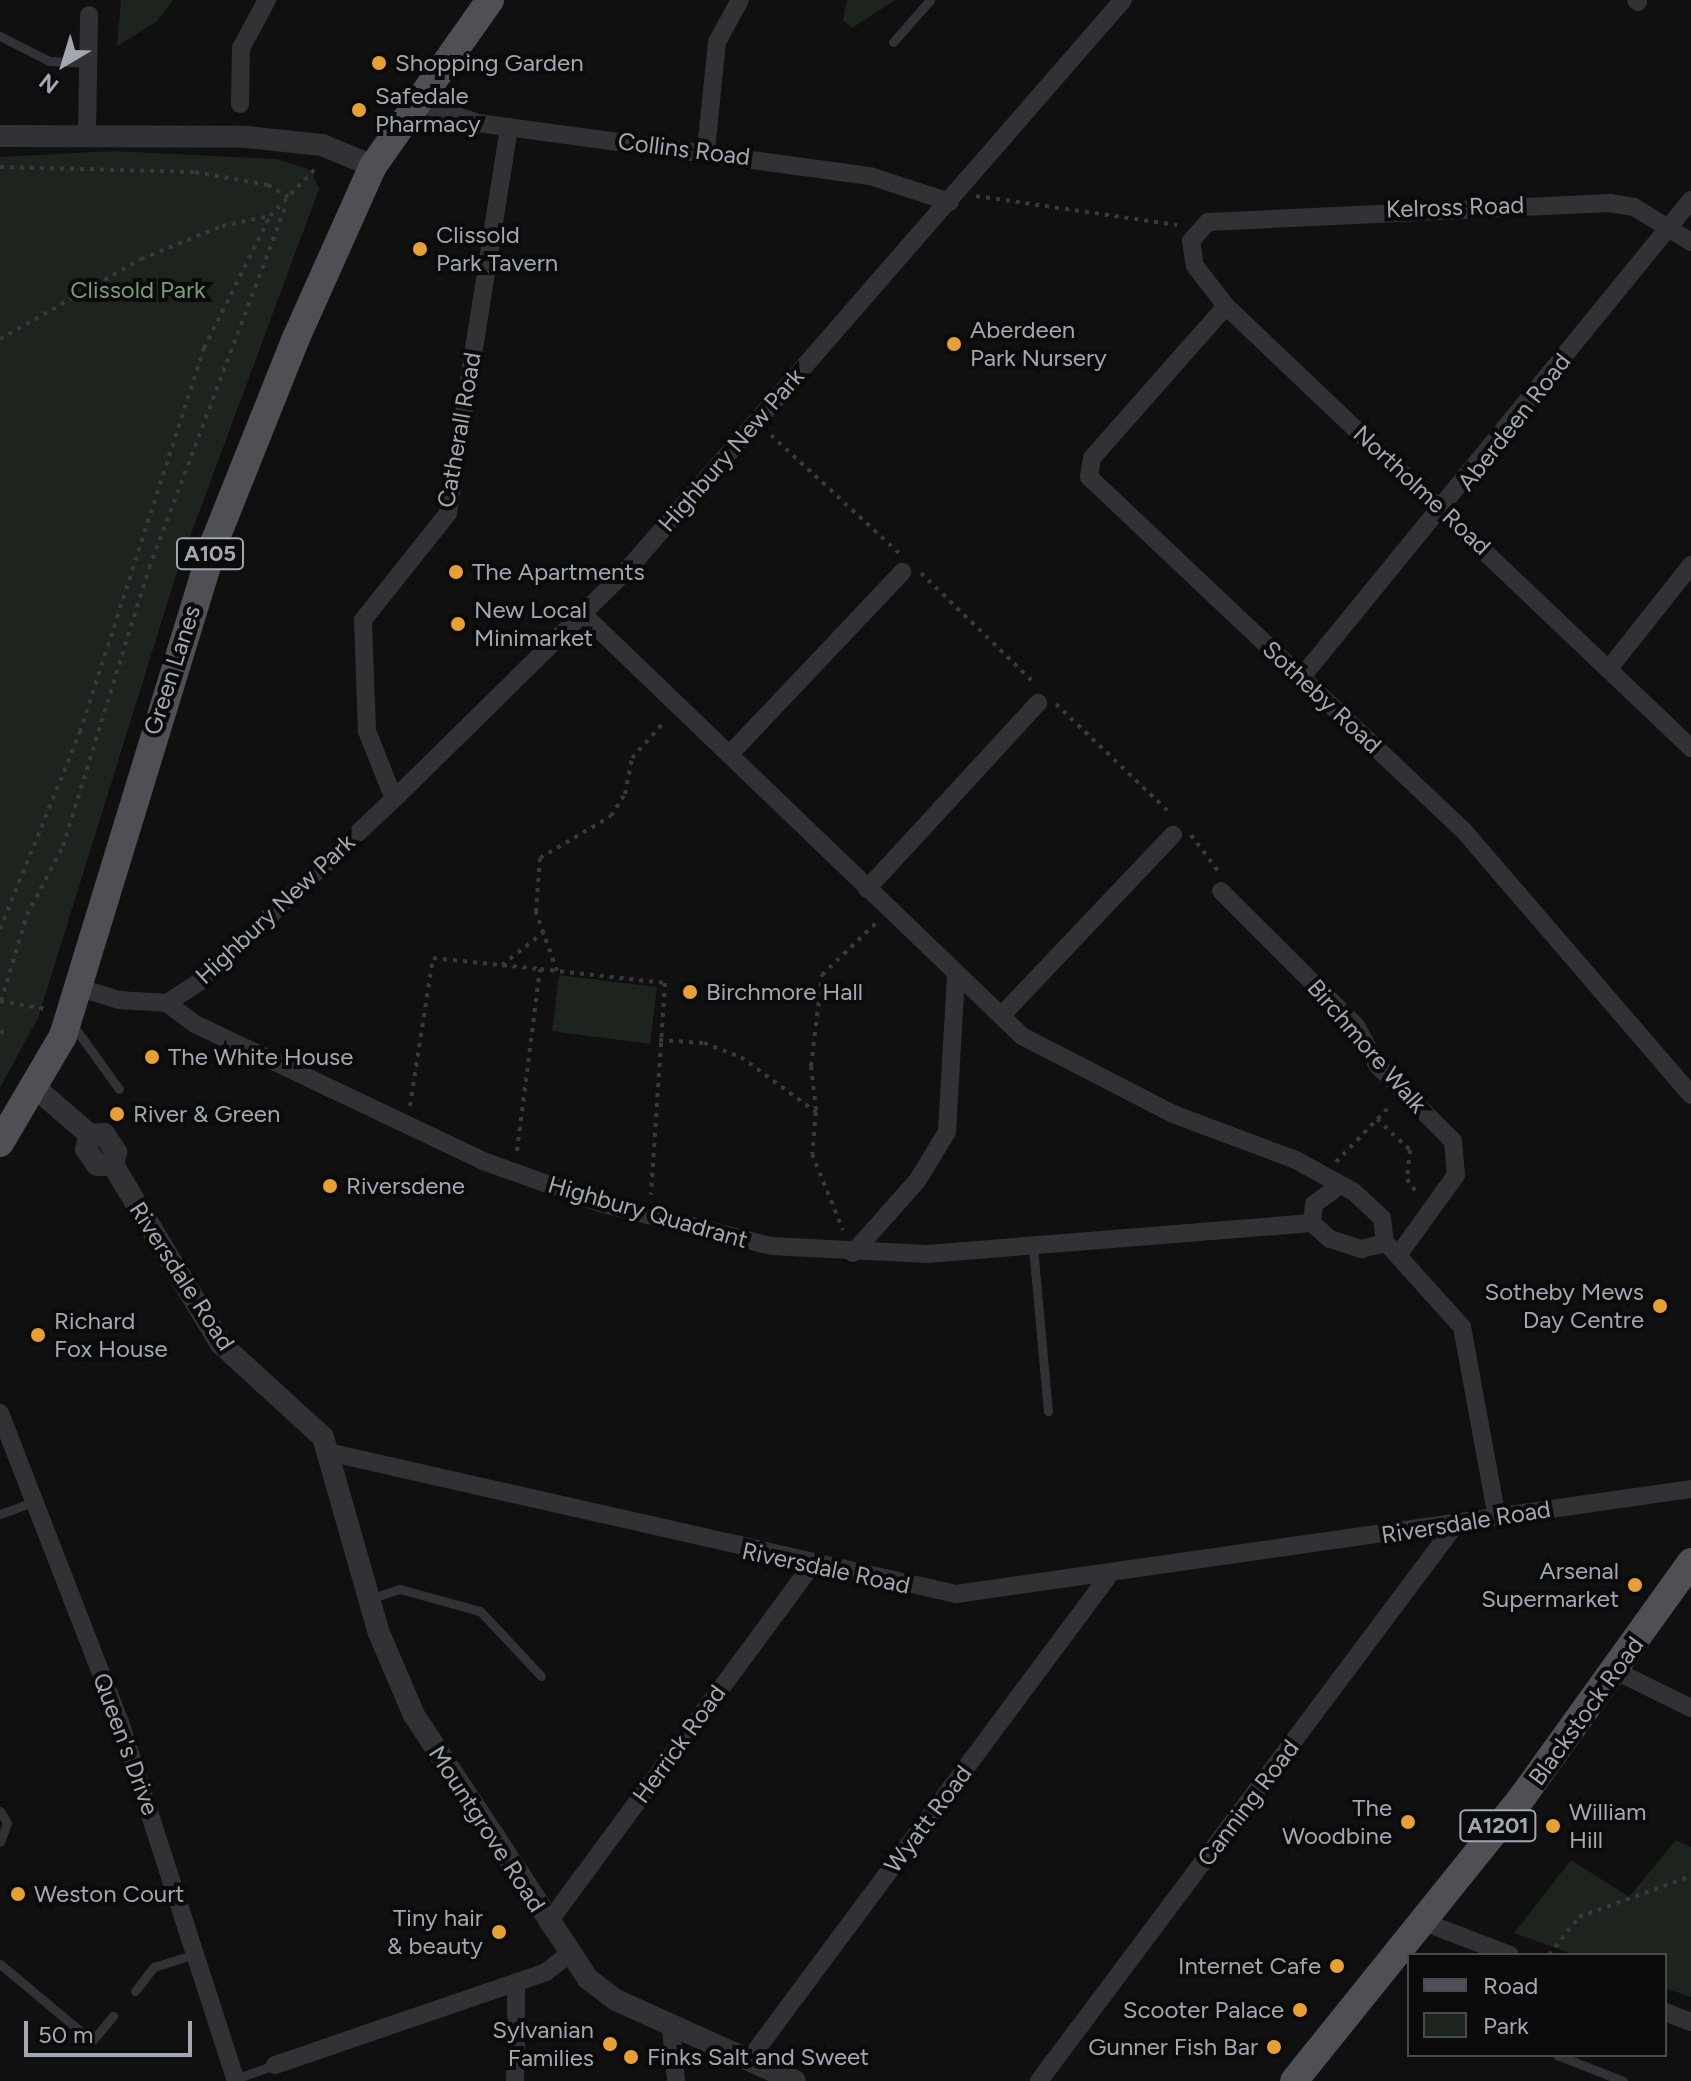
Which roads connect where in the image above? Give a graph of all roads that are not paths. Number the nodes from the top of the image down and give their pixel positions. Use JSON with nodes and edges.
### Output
{"nodes":[{"id":1,"x":267,"y":0,"type":"edge"},
{"id":2,"x":490,"y":0,"type":"edge"},
{"id":3,"x":740,"y":0,"type":"edge"},
{"id":4,"x":930,"y":0,"type":"edge"},
{"id":5,"x":1123,"y":0,"type":"edge"},
{"id":6,"x":89,"y":15,"type":"dead end"},
{"id":7,"x":0,"y":36,"type":"edge"},
{"id":8,"x":893,"y":42,"type":"dead end"},
{"id":9,"x":89,"y":63,"type":"junction"},
{"id":10,"x":418,"y":103,"type":"junction"},
{"id":11,"x":240,"y":104,"type":"dead end"},
{"id":12,"x":509,"y":127,"type":"junction"},
{"id":13,"x":87,"y":132,"type":"junction"},
{"id":14,"x":0,"y":136,"type":"edge"},
{"id":15,"x":706,"y":150,"type":"junction"},
{"id":16,"x":373,"y":166,"type":"junction"},
{"id":17,"x":954,"y":198,"type":"junction"},
{"id":18,"x":1691,"y":200,"type":"edge"},
{"id":19,"x":1202,"y":226,"type":"joint"},
{"id":20,"x":1669,"y":227,"type":"junction"},
{"id":21,"x":1691,"y":242,"type":"edge"},
{"id":22,"x":1226,"y":306,"type":"junction"},
{"id":23,"x":1444,"y":510,"type":"junction"},
{"id":24,"x":1691,"y":565,"type":"edge"},
{"id":25,"x":902,"y":572,"type":"dead end"},
{"id":26,"x":585,"y":616,"type":"junction"},
{"id":27,"x":1611,"y":666,"type":"junction"},
{"id":28,"x":1301,"y":678,"type":"junction"},
{"id":29,"x":1038,"y":703,"type":"dead end"},
{"id":30,"x":1691,"y":748,"type":"edge"},
{"id":31,"x":732,"y":752,"type":"junction"},
{"id":32,"x":394,"y":799,"type":"junction"},
{"id":33,"x":1173,"y":835,"type":"dead end"},
{"id":34,"x":867,"y":889,"type":"junction"},
{"id":35,"x":1221,"y":891,"type":"road end"},
{"id":36,"x":956,"y":977,"type":"junction"},
{"id":37,"x":77,"y":987,"type":"junction"},
{"id":38,"x":167,"y":1003,"type":"junction"},
{"id":39,"x":58,"y":1015,"type":"junction"},
{"id":40,"x":1001,"y":1016,"type":"junction"},
{"id":41,"x":119,"y":1089,"type":"dead end"},
{"id":42,"x":38,"y":1090,"type":"junction"},
{"id":43,"x":1691,"y":1095,"type":"edge"},
{"id":44,"x":0,"y":1143,"type":"edge"},
{"id":45,"x":1332,"y":1181,"type":"junction"},
{"id":46,"x":1312,"y":1223,"type":"junction"},
{"id":47,"x":1033,"y":1247,"type":"junction"},
{"id":48,"x":1392,"y":1248,"type":"junction"},
{"id":49,"x":853,"y":1253,"type":"junction"},
{"id":50,"x":1048,"y":1411,"type":"dead end"},
{"id":51,"x":0,"y":1413,"type":"edge"},
{"id":52,"x":328,"y":1452,"type":"junction"},
{"id":53,"x":1691,"y":1489,"type":"edge"},
{"id":54,"x":35,"y":1501,"type":"junction"},
{"id":55,"x":0,"y":1514,"type":"edge"},
{"id":56,"x":1497,"y":1517,"type":"junction"},
{"id":57,"x":1456,"y":1524,"type":"junction"},
{"id":58,"x":1691,"y":1562,"type":"edge"},
{"id":59,"x":811,"y":1566,"type":"junction"},
{"id":60,"x":1107,"y":1578,"type":"junction"},
{"id":61,"x":368,"y":1599,"type":"junction"},
{"id":62,"x":1618,"y":1672,"type":"junction"},
{"id":63,"x":541,"y":1676,"type":"dead end"},
{"id":64,"x":1691,"y":1708,"type":"edge"},
{"id":65,"x":0,"y":1811,"type":"edge"},
{"id":66,"x":0,"y":1842,"type":"edge"},
{"id":67,"x":1421,"y":1921,"type":"junction"},
{"id":68,"x":548,"y":1923,"type":"junction"},
{"id":69,"x":199,"y":1953,"type":"junction"},
{"id":70,"x":570,"y":1953,"type":"junction"},
{"id":71,"x":1505,"y":1953,"type":"edge"},
{"id":72,"x":0,"y":1964,"type":"edge"},
{"id":73,"x":516,"y":1983,"type":"junction"},
{"id":74,"x":135,"y":1991,"type":"dead end"},
{"id":75,"x":1667,"y":2013,"type":"edge"},
{"id":76,"x":113,"y":2016,"type":"dead end"},
{"id":77,"x":516,"y":2016,"type":"dead end"},
{"id":78,"x":1691,"y":2022,"type":"edge"},
{"id":79,"x":671,"y":2027,"type":"junction"},
{"id":80,"x":516,"y":2041,"type":"dead end"},
{"id":81,"x":1562,"y":2057,"type":"edge"},
{"id":82,"x":748,"y":2061,"type":"junction"},
{"id":83,"x":275,"y":2065,"type":"joint"},
{"id":84,"x":236,"y":2080,"type":"edge"},
{"id":85,"x":515,"y":2081,"type":"edge"},
{"id":86,"x":676,"y":2081,"type":"edge"},
{"id":87,"x":795,"y":2081,"type":"edge"},
{"id":88,"x":1039,"y":2081,"type":"edge"},
{"id":89,"x":1294,"y":2081,"type":"edge"},
{"id":90,"x":1623,"y":2081,"type":"edge"}],
"edges":[{"from":1,"to":11,"type":"street"},
{"from":2,"to":10,"type":"main road","name":"Green Lanes","number":"A105"},
{"from":3,"to":15,"type":"street"},
{"from":4,"to":8,"type":"lane"},
{"from":5,"to":17,"type":"street","name":"Highbury New Park"},
{"from":6,"to":9,"type":"street"},
{"from":7,"to":9,"type":"lane"},
{"from":9,"to":13,"type":"street"},
{"from":10,"to":12,"type":"street","name":"Collins Road"},
{"from":10,"to":16,"type":"main road","name":"Green Lanes","number":"A105"},
{"from":12,"to":15,"type":"street","name":"Collins Road"},
{"from":12,"to":32,"type":"street","name":"Catherall Road"},
{"from":13,"to":14,"type":"street"},
{"from":13,"to":16,"type":"street"},
{"from":15,"to":17,"type":"street","name":"Collins Road"},
{"from":16,"to":37,"type":"main road","name":"Green Lanes","number":"A105"},
{"from":17,"to":26,"type":"street","name":"Highbury New Park"},
{"from":18,"to":20,"type":"street","name":"Aberdeen Road"},
{"from":19,"to":20,"type":"street","name":"Kelross Road"},
{"from":19,"to":22,"type":"street","name":"Northolme Road"},
{"from":20,"to":21,"type":"street","name":"Kelross Road"},
{"from":20,"to":23,"type":"street","name":"Aberdeen Road"},
{"from":22,"to":23,"type":"street","name":"Northolme Road"},
{"from":22,"to":28,"type":"street","name":"Sotheby Road"},
{"from":23,"to":27,"type":"street","name":"Northolme Road"},
{"from":23,"to":28,"type":"street","name":"Aberdeen Road"},
{"from":24,"to":27,"type":"street"},
{"from":25,"to":31,"type":"street"},
{"from":26,"to":31,"type":"street"},
{"from":26,"to":32,"type":"street","name":"Highbury New Park"},
{"from":27,"to":30,"type":"street","name":"Northolme Road"},
{"from":28,"to":43,"type":"street","name":"Sotheby Road"},
{"from":29,"to":34,"type":"street"},
{"from":31,"to":34,"type":"street"},
{"from":32,"to":38,"type":"street","name":"Highbury New Park"},
{"from":33,"to":40,"type":"street"},
{"from":34,"to":36,"type":"street"},
{"from":35,"to":48,"type":"street","name":"Birchmore Walk"},
{"from":36,"to":40,"type":"street"},
{"from":36,"to":49,"type":"street"},
{"from":37,"to":38,"type":"street"},
{"from":37,"to":39,"type":"main road","name":"Green Lanes","number":"A105"},
{"from":38,"to":49,"type":"street","name":"Highbury Quadrant"},
{"from":39,"to":41,"type":"lane"},
{"from":39,"to":42,"type":"main road","name":"Green Lanes","number":"A105"},
{"from":40,"to":45,"type":"street"},
{"from":42,"to":44,"type":"main road","name":"Green Lanes","number":"A105"},
{"from":42,"to":52,"type":"street","name":"Riversdale Road"},
{"from":45,"to":46,"type":"street"},
{"from":45,"to":48,"type":"street"},
{"from":46,"to":47,"type":"street","name":"Highbury Quadrant"},
{"from":46,"to":48,"type":"street"},
{"from":47,"to":49,"type":"street","name":"Highbury Quadrant"},
{"from":47,"to":50,"type":"lane"},
{"from":48,"to":56,"type":"street"},
{"from":51,"to":54,"type":"street","name":"Queen's Drive"},
{"from":52,"to":59,"type":"street","name":"Riversdale Road"},
{"from":52,"to":61,"type":"street","name":"Mountgrove Road"},
{"from":53,"to":56,"type":"street","name":"Riversdale Road"},
{"from":54,"to":55,"type":"lane"},
{"from":54,"to":69,"type":"street","name":"Queen's Drive"},
{"from":56,"to":57,"type":"street","name":"Riversdale Road"},
{"from":57,"to":60,"type":"street","name":"Riversdale Road"},
{"from":57,"to":88,"type":"street","name":"Canning Road"},
{"from":58,"to":62,"type":"main road","name":"Blackstock Road","number":"A1201"},
{"from":59,"to":60,"type":"street","name":"Riversdale Road"},
{"from":59,"to":68,"type":"street","name":"Herrick Road"},
{"from":60,"to":82,"type":"street","name":"Wyatt Road"},
{"from":61,"to":63,"type":"lane"},
{"from":61,"to":68,"type":"street","name":"Mountgrove Road"},
{"from":62,"to":64,"type":"street"},
{"from":62,"to":67,"type":"main road","name":"Blackstock Road","number":"A1201"},
{"from":65,"to":66,"type":"lane"},
{"from":67,"to":71,"type":"street"},
{"from":67,"to":89,"type":"main road","name":"Blackstock Road","number":"A1201"},
{"from":68,"to":70,"type":"street","name":"Mountgrove Road"},
{"from":69,"to":74,"type":"lane"},
{"from":69,"to":84,"type":"street","name":"Queen's Drive"},
{"from":70,"to":73,"type":"street"},
{"from":70,"to":79,"type":"street","name":"Mountgrove Road"},
{"from":72,"to":76,"type":"lane"},
{"from":73,"to":77,"type":"street"},
{"from":73,"to":83,"type":"street"},
{"from":75,"to":78,"type":"street"},
{"from":79,"to":82,"type":"street","name":"Mountgrove Road"},
{"from":79,"to":86,"type":"street"},
{"from":80,"to":85,"type":"street"},
{"from":81,"to":90,"type":"lane"},
{"from":82,"to":87,"type":"street","name":"Mountgrove Road"},
{"from":83,"to":84,"type":"lane"}]}
